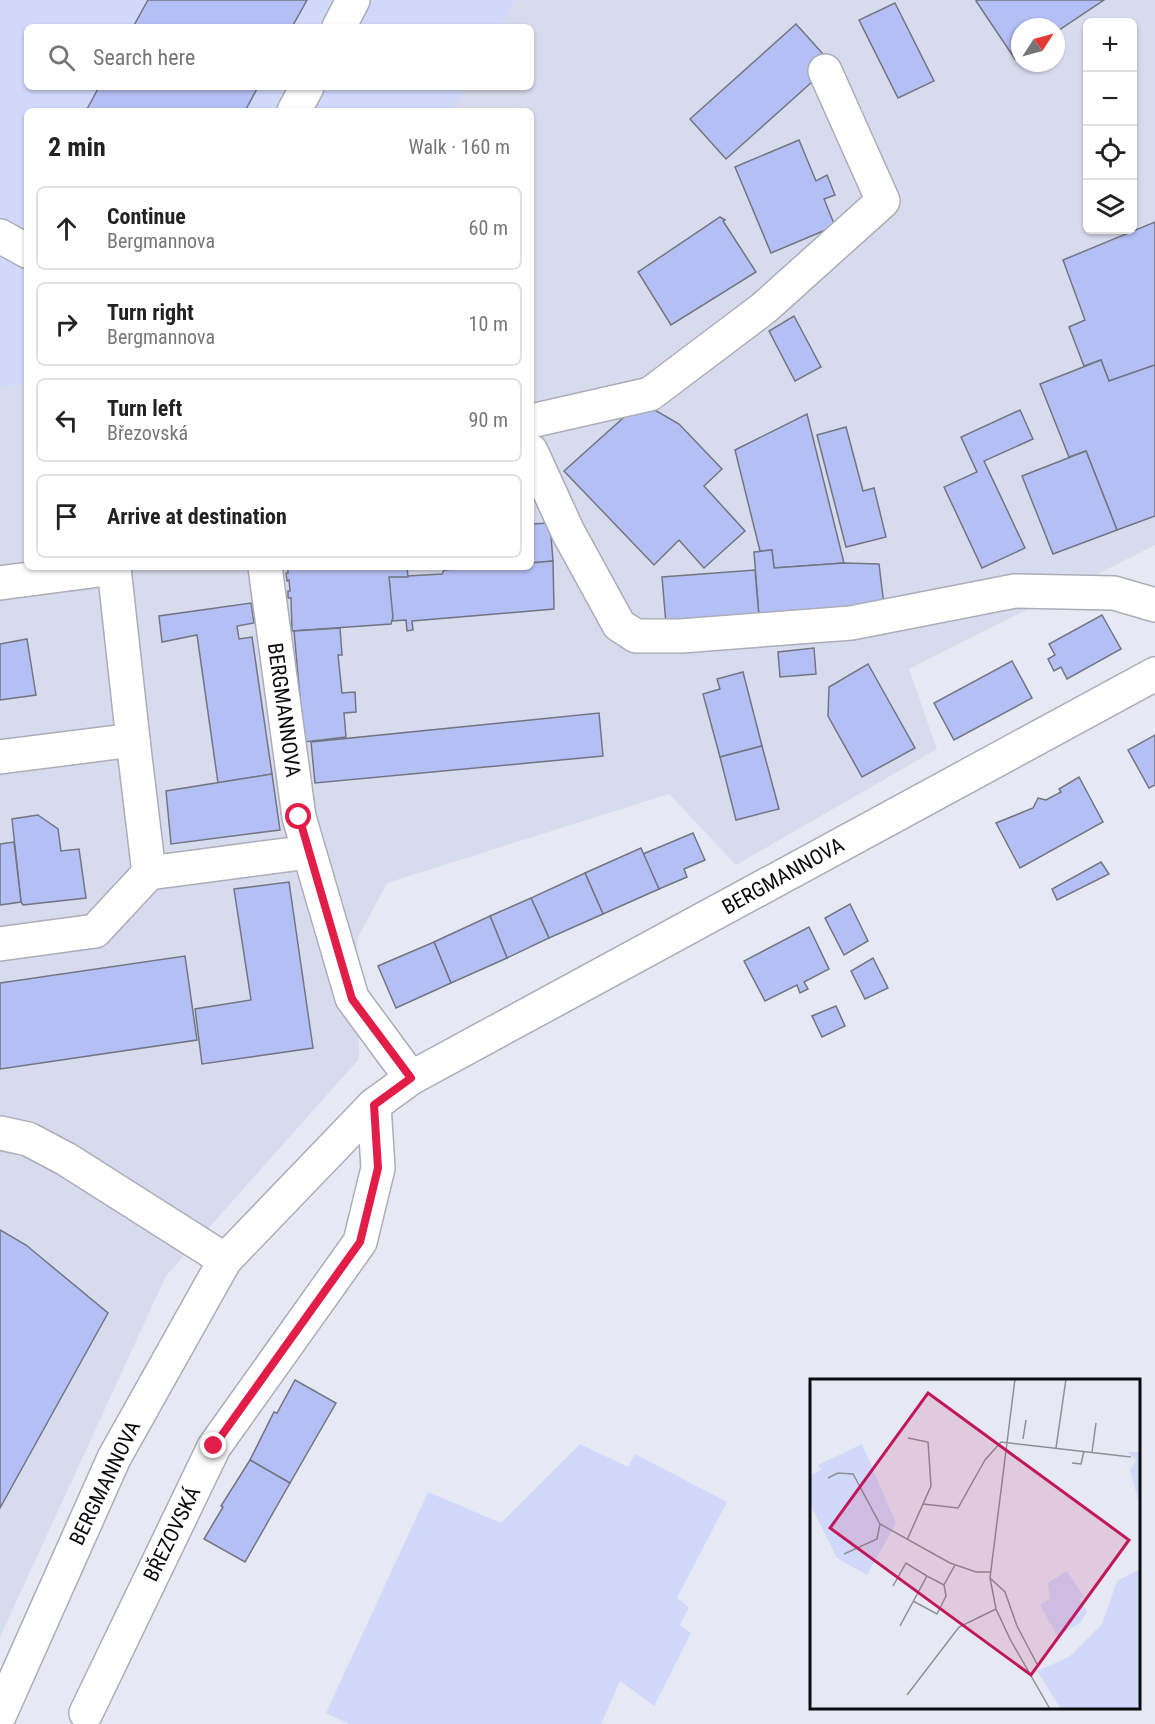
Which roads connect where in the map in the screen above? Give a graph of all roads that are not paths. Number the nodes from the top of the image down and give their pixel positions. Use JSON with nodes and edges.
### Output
{"nodes":[{"id":1,"x":353,"y":0,"type":"edge"},
{"id":2,"x":341,"y":24,"type":"edge"},
{"id":3,"x":825,"y":71,"type":"dead end"},
{"id":4,"x":305,"y":90,"type":"edge"},
{"id":5,"x":296,"y":108,"type":"edge"},
{"id":6,"x":0,"y":236,"type":"edge"},
{"id":7,"x":24,"y":249,"type":"edge"},
{"id":8,"x":534,"y":420,"type":"edge"},
{"id":9,"x":534,"y":458,"type":"edge"},
{"id":10,"x":99,"y":570,"type":"edge"},
{"id":11,"x":114,"y":570,"type":"edge"},
{"id":12,"x":265,"y":570,"type":"edge"},
{"id":13,"x":0,"y":583,"type":"edge"},
{"id":14,"x":1155,"y":605,"type":"edge"},
{"id":15,"x":1155,"y":674,"type":"edge"},
{"id":16,"x":133,"y":740,"type":"junction"},
{"id":17,"x":0,"y":757,"type":"edge"},
{"id":18,"x":309,"y":852,"type":"junction"},
{"id":19,"x":149,"y":873,"type":"junction"},
{"id":20,"x":0,"y":944,"type":"edge"},
{"id":21,"x":411,"y":1078,"type":"junction"},
{"id":22,"x":374,"y":1105,"type":"junction"},
{"id":23,"x":0,"y":1133,"type":"edge"},
{"id":24,"x":225,"y":1260,"type":"junction"},
{"id":25,"x":86,"y":1713,"type":"dead end"},
{"id":26,"x":0,"y":1714,"type":"edge"}],
"edges":[{"from":1,"to":2,"type":"street"},
{"from":3,"to":8,"type":"street"},
{"from":4,"to":5,"type":"street"},
{"from":6,"to":7,"type":"street"},
{"from":9,"to":14,"type":"street"},
{"from":10,"to":13,"type":"street"},
{"from":11,"to":16,"type":"street"},
{"from":12,"to":18,"type":"street","name":"BERGMANNOVA"},
{"from":15,"to":21,"type":"street","name":"BERGMANNOVA"},
{"from":16,"to":17,"type":"street"},
{"from":16,"to":19,"type":"street"},
{"from":18,"to":19,"type":"street"},
{"from":18,"to":21,"type":"street","name":"BERGMANNOVA"},
{"from":19,"to":20,"type":"street"},
{"from":21,"to":22,"type":"street","name":"BERGMANNOVA"},
{"from":22,"to":24,"type":"street","name":"BERGMANNOVA"},
{"from":22,"to":25,"type":"street","name":"BŘEZOVSKÁ"},
{"from":23,"to":24,"type":"street"},
{"from":24,"to":26,"type":"street","name":"BERGMANNOVA"}]}
